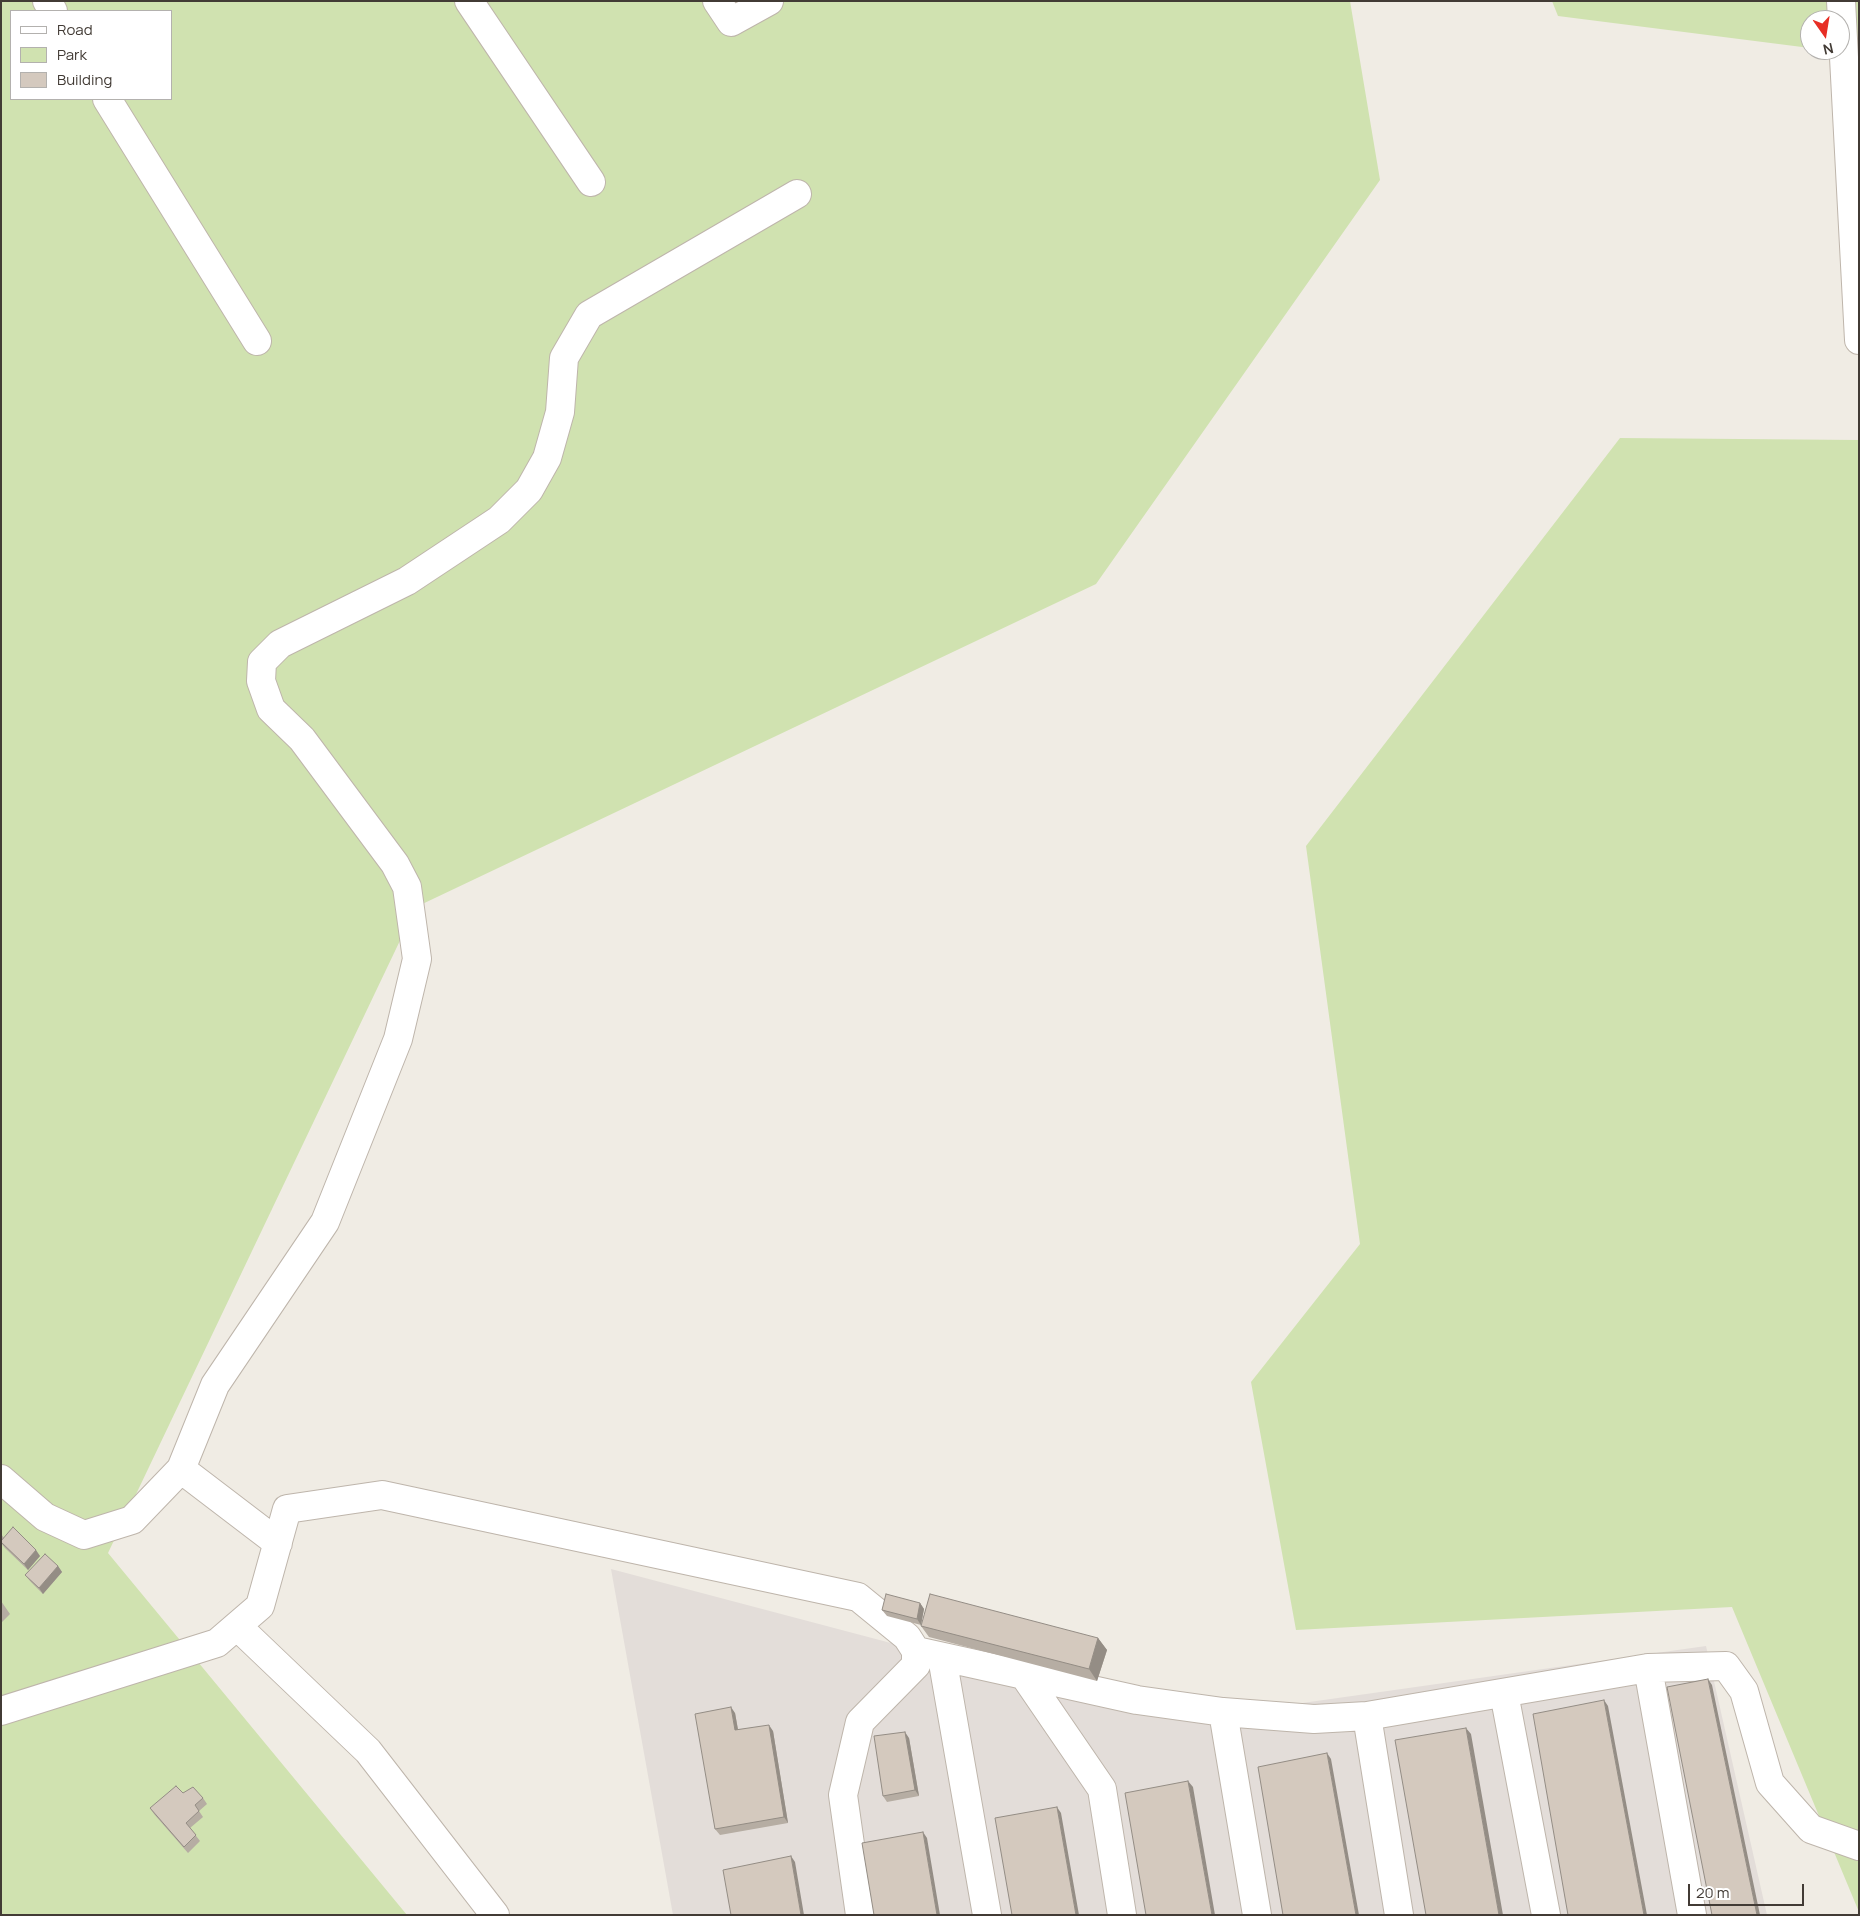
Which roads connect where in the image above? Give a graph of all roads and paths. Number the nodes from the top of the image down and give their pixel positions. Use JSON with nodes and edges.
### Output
{"nodes":[{"id":1,"x":469,"y":1,"type":"edge"},
{"id":2,"x":717,"y":1,"type":"edge"},
{"id":3,"x":769,"y":1,"type":"edge"},
{"id":4,"x":1841,"y":1,"type":"edge"},
{"id":5,"x":108,"y":100,"type":"edge"},
{"id":6,"x":590,"y":182,"type":"dead end"},
{"id":7,"x":797,"y":194,"type":"dead end"},
{"id":8,"x":1859,"y":340,"type":"edge"},
{"id":9,"x":257,"y":341,"type":"dead end"},
{"id":10,"x":182,"y":1469,"type":"junction"},
{"id":11,"x":1,"y":1479,"type":"edge"},
{"id":12,"x":278,"y":1543,"type":"junction"},
{"id":13,"x":237,"y":1626,"type":"junction"},
{"id":14,"x":916,"y":1651,"type":"junction"},
{"id":15,"x":942,"y":1657,"type":"junction"},
{"id":16,"x":1648,"y":1668,"type":"junction"},
{"id":17,"x":1024,"y":1675,"type":"junction"},
{"id":18,"x":1504,"y":1693,"type":"junction"},
{"id":19,"x":1,"y":1711,"type":"edge"},
{"id":20,"x":1223,"y":1712,"type":"junction"},
{"id":21,"x":1367,"y":1716,"type":"junction"},
{"id":22,"x":1859,"y":1846,"type":"edge"},
{"id":23,"x":495,"y":1915,"type":"edge"},
{"id":24,"x":860,"y":1915,"type":"edge"},
{"id":25,"x":987,"y":1915,"type":"edge"},
{"id":26,"x":1122,"y":1915,"type":"edge"},
{"id":27,"x":1257,"y":1915,"type":"edge"},
{"id":28,"x":1399,"y":1915,"type":"edge"},
{"id":29,"x":1546,"y":1915,"type":"edge"},
{"id":30,"x":1692,"y":1915,"type":"edge"}],
"edges":[{"from":1,"to":6,"type":"street"},
{"from":2,"to":3,"type":"street"},
{"from":4,"to":8,"type":"street"},
{"from":5,"to":9,"type":"street"},
{"from":7,"to":10,"type":"street"},
{"from":10,"to":11,"type":"street"},
{"from":10,"to":12,"type":"street"},
{"from":12,"to":13,"type":"street"},
{"from":12,"to":14,"type":"street"},
{"from":13,"to":19,"type":"street"},
{"from":13,"to":23,"type":"street"},
{"from":14,"to":15,"type":"street"},
{"from":14,"to":24,"type":"street"},
{"from":15,"to":17,"type":"street"},
{"from":15,"to":25,"type":"street"},
{"from":16,"to":18,"type":"street"},
{"from":16,"to":22,"type":"street"},
{"from":16,"to":30,"type":"street"},
{"from":17,"to":20,"type":"street"},
{"from":17,"to":26,"type":"street"},
{"from":18,"to":21,"type":"street"},
{"from":18,"to":29,"type":"street"},
{"from":20,"to":21,"type":"street"},
{"from":20,"to":27,"type":"street"},
{"from":21,"to":28,"type":"street"}]}
